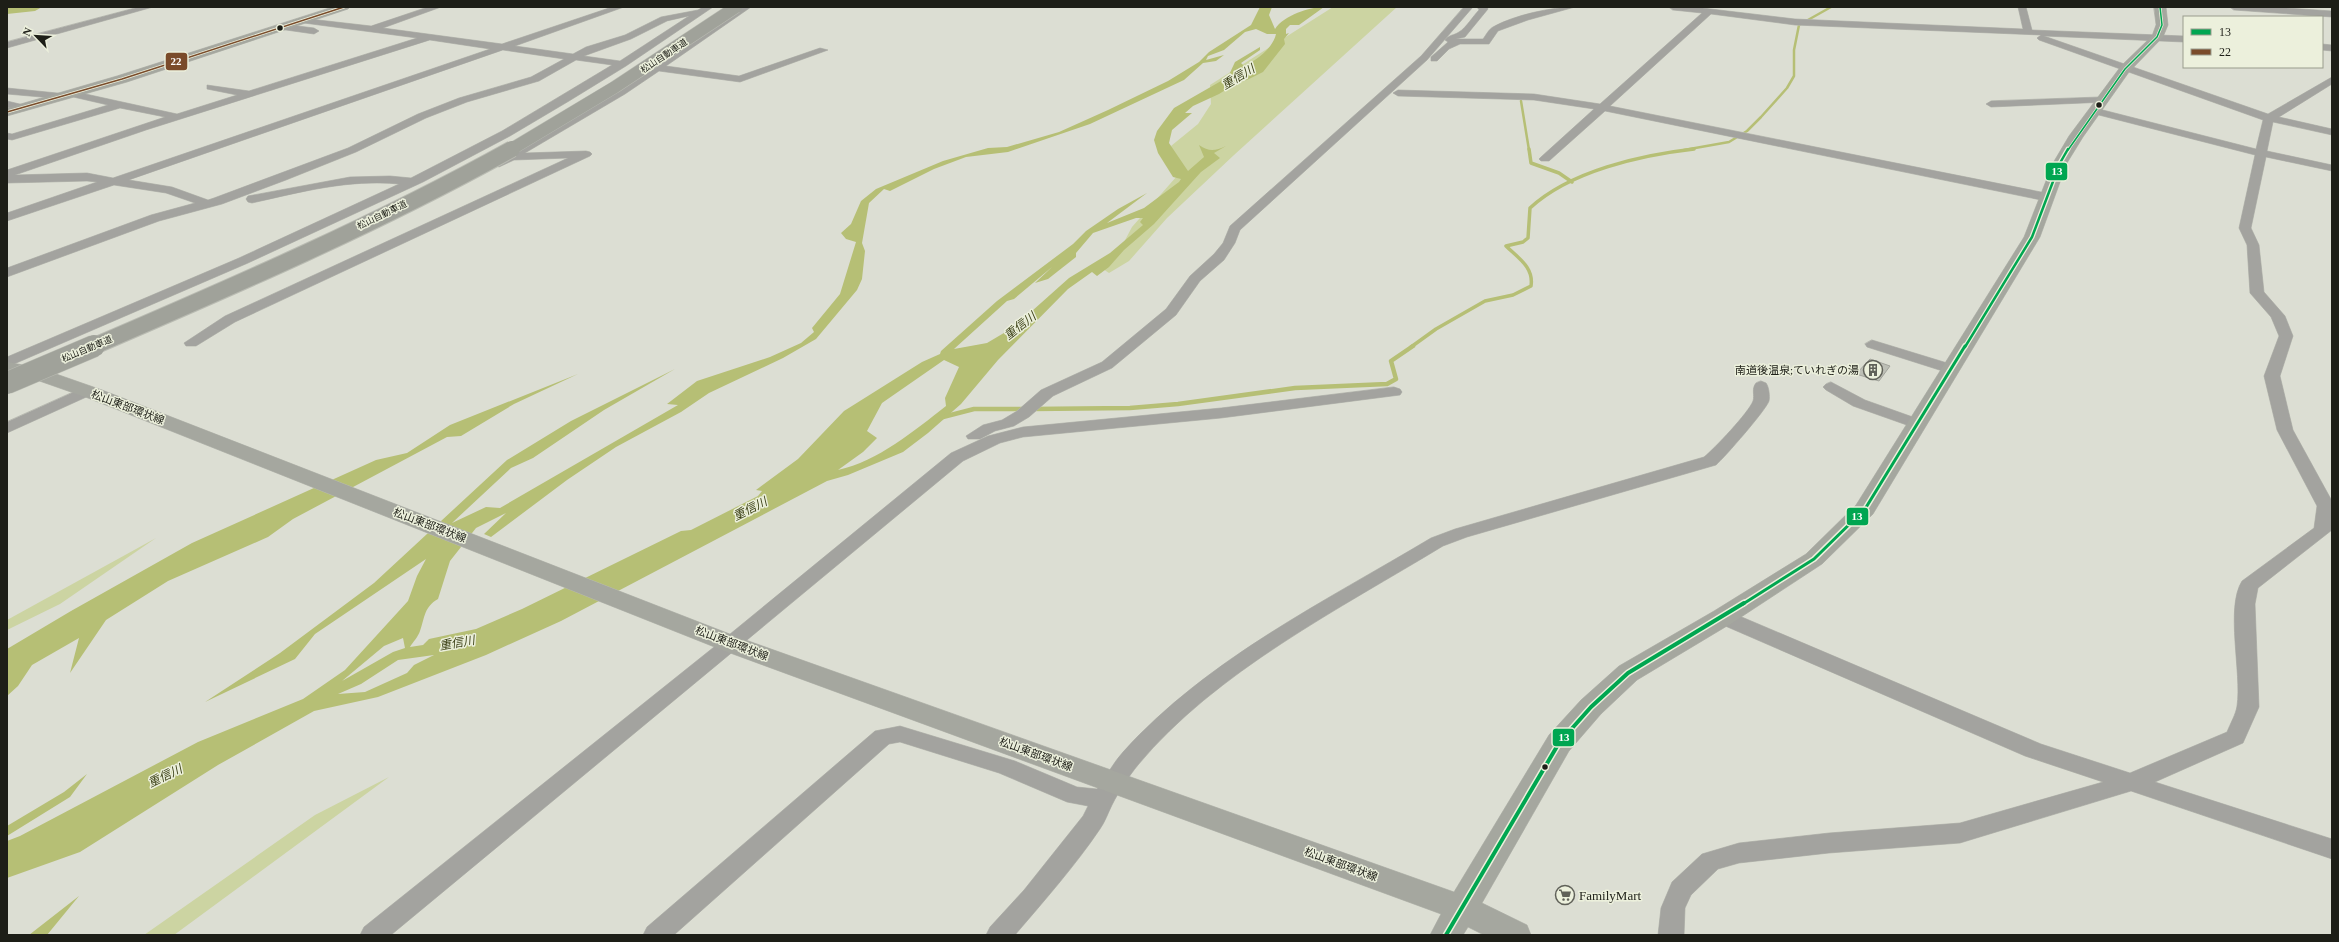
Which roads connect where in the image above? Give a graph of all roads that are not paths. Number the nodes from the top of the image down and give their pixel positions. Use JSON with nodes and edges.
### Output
{"nodes":[{"id":1,"x":149,"y":7,"type":"edge"},
{"id":2,"x":344,"y":7,"type":"edge"},
{"id":3,"x":437,"y":7,"type":"edge"},
{"id":4,"x":620,"y":7,"type":"edge"},
{"id":5,"x":721,"y":7,"type":"edge"},
{"id":6,"x":736,"y":7,"type":"edge"},
{"id":7,"x":747,"y":7,"type":"edge"},
{"id":8,"x":1469,"y":7,"type":"edge"},
{"id":9,"x":1481,"y":7,"type":"edge"},
{"id":10,"x":1571,"y":7,"type":"edge"},
{"id":11,"x":1673,"y":7,"type":"edge"},
{"id":12,"x":2022,"y":7,"type":"edge"},
{"id":13,"x":2160,"y":7,"type":"edge"},
{"id":14,"x":2238,"y":7,"type":"edge"},
{"id":15,"x":706,"y":9,"type":"edge"},
{"id":16,"x":1708,"y":12,"type":"junction"},
{"id":17,"x":2332,"y":14,"type":"edge"},
{"id":18,"x":2244,"y":16,"type":"edge"},
{"id":19,"x":304,"y":20,"type":"junction"},
{"id":20,"x":282,"y":27,"type":"junction"},
{"id":21,"x":370,"y":30,"type":"junction"},
{"id":22,"x":314,"y":31,"type":"dead end"},
{"id":23,"x":2028,"y":32,"type":"junction"},
{"id":24,"x":2157,"y":37,"type":"junction"},
{"id":25,"x":428,"y":38,"type":"junction"},
{"id":26,"x":2183,"y":39,"type":"edge"},
{"id":27,"x":7,"y":45,"type":"edge"},
{"id":28,"x":502,"y":48,"type":"junction"},
{"id":29,"x":823,"y":50,"type":"dead end"},
{"id":30,"x":1441,"y":51,"type":"junction"},
{"id":31,"x":574,"y":58,"type":"junction"},
{"id":32,"x":1426,"y":63,"type":"junction"},
{"id":33,"x":623,"y":64,"type":"junction"},
{"id":34,"x":658,"y":68,"type":"junction"},
{"id":35,"x":2125,"y":69,"type":"junction"},
{"id":36,"x":2332,"y":80,"type":"edge"},
{"id":37,"x":211,"y":87,"type":"dead end"},
{"id":38,"x":7,"y":91,"type":"edge"},
{"id":39,"x":1398,"y":93,"type":"junction"},
{"id":40,"x":68,"y":95,"type":"junction"},
{"id":41,"x":250,"y":95,"type":"junction"},
{"id":42,"x":7,"y":104,"type":"edge"},
{"id":43,"x":1991,"y":104,"type":"dead end"},
{"id":44,"x":120,"y":105,"type":"junction"},
{"id":45,"x":2099,"y":105,"type":"junction"},
{"id":46,"x":1602,"y":107,"type":"junction"},
{"id":47,"x":24,"y":108,"type":"junction"},
{"id":48,"x":7,"y":112,"type":"edge"},
{"id":49,"x":179,"y":117,"type":"junction"},
{"id":50,"x":2268,"y":119,"type":"junction"},
{"id":51,"x":2332,"y":132,"type":"edge"},
{"id":52,"x":7,"y":136,"type":"edge"},
{"id":53,"x":2260,"y":153,"type":"junction"},
{"id":54,"x":509,"y":158,"type":"junction"},
{"id":55,"x":1545,"y":159,"type":"dead end"},
{"id":56,"x":2332,"y":168,"type":"edge"},
{"id":57,"x":7,"y":174,"type":"edge"},
{"id":58,"x":7,"y":179,"type":"edge"},
{"id":59,"x":110,"y":182,"type":"junction"},
{"id":60,"x":412,"y":182,"type":"junction"},
{"id":61,"x":2046,"y":197,"type":"junction"},
{"id":62,"x":218,"y":202,"type":"junction"},
{"id":63,"x":205,"y":205,"type":"junction"},
{"id":64,"x":7,"y":216,"type":"edge"},
{"id":65,"x":1219,"y":257,"type":"junction"},
{"id":66,"x":7,"y":273,"type":"edge"},
{"id":67,"x":192,"y":344,"type":"dead end"},
{"id":68,"x":1872,"y":344,"type":"dead end"},
{"id":69,"x":7,"y":362,"type":"edge"},
{"id":70,"x":7,"y":368,"type":"edge"},
{"id":71,"x":1952,"y":369,"type":"junction"},
{"id":72,"x":7,"y":371,"type":"edge"},
{"id":73,"x":43,"y":376,"type":"junction"},
{"id":74,"x":7,"y":383,"type":"edge"},
{"id":75,"x":1761,"y":386,"type":"dead end"},
{"id":76,"x":1830,"y":387,"type":"dead end"},
{"id":77,"x":7,"y":391,"type":"edge"},
{"id":78,"x":91,"y":392,"type":"junction"},
{"id":79,"x":1394,"y":392,"type":"dead end"},
{"id":80,"x":1918,"y":424,"type":"junction"},
{"id":81,"x":7,"y":428,"type":"edge"},
{"id":82,"x":957,"y":457,"type":"junction"},
{"id":83,"x":1723,"y":617,"type":"junction"},
{"id":84,"x":728,"y":642,"type":"junction"},
{"id":85,"x":2130,"y":784,"type":"junction"},
{"id":86,"x":1108,"y":790,"type":"junction"},
{"id":87,"x":2332,"y":849,"type":"edge"},
{"id":88,"x":1461,"y":908,"type":"junction"},
{"id":89,"x":373,"y":935,"type":"edge"},
{"id":90,"x":656,"y":935,"type":"edge"},
{"id":91,"x":999,"y":935,"type":"edge"},
{"id":92,"x":1446,"y":935,"type":"edge"},
{"id":93,"x":1515,"y":935,"type":"edge"},
{"id":94,"x":1671,"y":935,"type":"edge"}],
"edges":[{"from":1,"to":27,"type":"street"},
{"from":2,"to":19,"type":"main road"},
{"from":3,"to":21,"type":"street"},
{"from":4,"to":28,"type":"street"},
{"from":5,"to":72,"type":"highway","name":"松山自動車道"},
{"from":6,"to":74,"type":"highway","name":"松山自動車道","bridge":true},
{"from":7,"to":34,"type":"street"},
{"from":8,"to":32,"type":"street"},
{"from":9,"to":30,"type":"street"},
{"from":10,"to":30,"type":"street"},
{"from":11,"to":16,"type":"street"},
{"from":12,"to":23,"type":"street"},
{"from":13,"to":24,"type":"main road"},
{"from":14,"to":17,"type":"street"},
{"from":14,"to":18,"type":"street"},
{"from":15,"to":31,"type":"street"},
{"from":15,"to":33,"type":"street"},
{"from":16,"to":23,"type":"street"},
{"from":16,"to":46,"type":"street"},
{"from":19,"to":20,"type":"main road"},
{"from":19,"to":21,"type":"street"},
{"from":20,"to":22,"type":"street"},
{"from":20,"to":40,"type":"main road"},
{"from":21,"to":25,"type":"street"},
{"from":23,"to":24,"type":"street"},
{"from":23,"to":35,"type":"street"},
{"from":24,"to":26,"type":"street"},
{"from":24,"to":35,"type":"main road"},
{"from":25,"to":28,"type":"street"},
{"from":25,"to":41,"type":"street"},
{"from":28,"to":31,"type":"street"},
{"from":28,"to":59,"type":"street"},
{"from":29,"to":34,"type":"street"},
{"from":30,"to":32,"type":"street"},
{"from":31,"to":33,"type":"street"},
{"from":31,"to":62,"type":"street"},
{"from":32,"to":39,"type":"street"},
{"from":32,"to":65,"type":"street"},
{"from":33,"to":60,"type":"street"},
{"from":34,"to":54,"type":"street"},
{"from":35,"to":45,"type":"main road"},
{"from":35,"to":50,"type":"street"},
{"from":36,"to":50,"type":"street"},
{"from":37,"to":41,"type":"street"},
{"from":38,"to":40,"type":"street"},
{"from":39,"to":46,"type":"street"},
{"from":39,"to":65,"type":"street"},
{"from":40,"to":44,"type":"street"},
{"from":40,"to":47,"type":"main road"},
{"from":41,"to":49,"type":"street"},
{"from":42,"to":47,"type":"street"},
{"from":43,"to":45,"type":"street"},
{"from":44,"to":49,"type":"street"},
{"from":44,"to":52,"type":"street"},
{"from":45,"to":53,"type":"street"},
{"from":45,"to":61,"type":"main road"},
{"from":46,"to":55,"type":"street"},
{"from":46,"to":61,"type":"street"},
{"from":47,"to":48,"type":"main road"},
{"from":49,"to":57,"type":"street"},
{"from":50,"to":51,"type":"street"},
{"from":50,"to":53,"type":"street"},
{"from":53,"to":56,"type":"street"},
{"from":53,"to":85,"type":"street"},
{"from":54,"to":67,"type":"street"},
{"from":54,"to":73,"type":"street"},
{"from":58,"to":59,"type":"street"},
{"from":59,"to":63,"type":"street"},
{"from":59,"to":64,"type":"street"},
{"from":60,"to":62,"type":"street"},
{"from":60,"to":69,"type":"street"},
{"from":61,"to":71,"type":"main road"},
{"from":62,"to":63,"type":"street"},
{"from":63,"to":66,"type":"street"},
{"from":65,"to":82,"type":"street"},
{"from":68,"to":71,"type":"street"},
{"from":70,"to":73,"type":"main road","name":"松山東部環状線"},
{"from":71,"to":80,"type":"main road"},
{"from":73,"to":77,"type":"street"},
{"from":73,"to":78,"type":"main road","name":"松山東部環状線"},
{"from":75,"to":86,"type":"street"},
{"from":76,"to":80,"type":"street"},
{"from":78,"to":81,"type":"street"},
{"from":78,"to":84,"type":"main road","name":"松山東部環状線"},
{"from":79,"to":82,"type":"street"},
{"from":80,"to":83,"type":"main road"},
{"from":82,"to":84,"type":"street"},
{"from":83,"to":85,"type":"street"},
{"from":83,"to":88,"type":"main road"},
{"from":84,"to":86,"type":"main road","name":"松山東部環状線"},
{"from":84,"to":89,"type":"street"},
{"from":85,"to":87,"type":"street"},
{"from":85,"to":94,"type":"street"},
{"from":86,"to":88,"type":"main road","name":"松山東部環状線"},
{"from":86,"to":90,"type":"street"},
{"from":86,"to":91,"type":"street"},
{"from":88,"to":92,"type":"main road"},
{"from":88,"to":93,"type":"main road","name":"松山東部環状線"}]}
